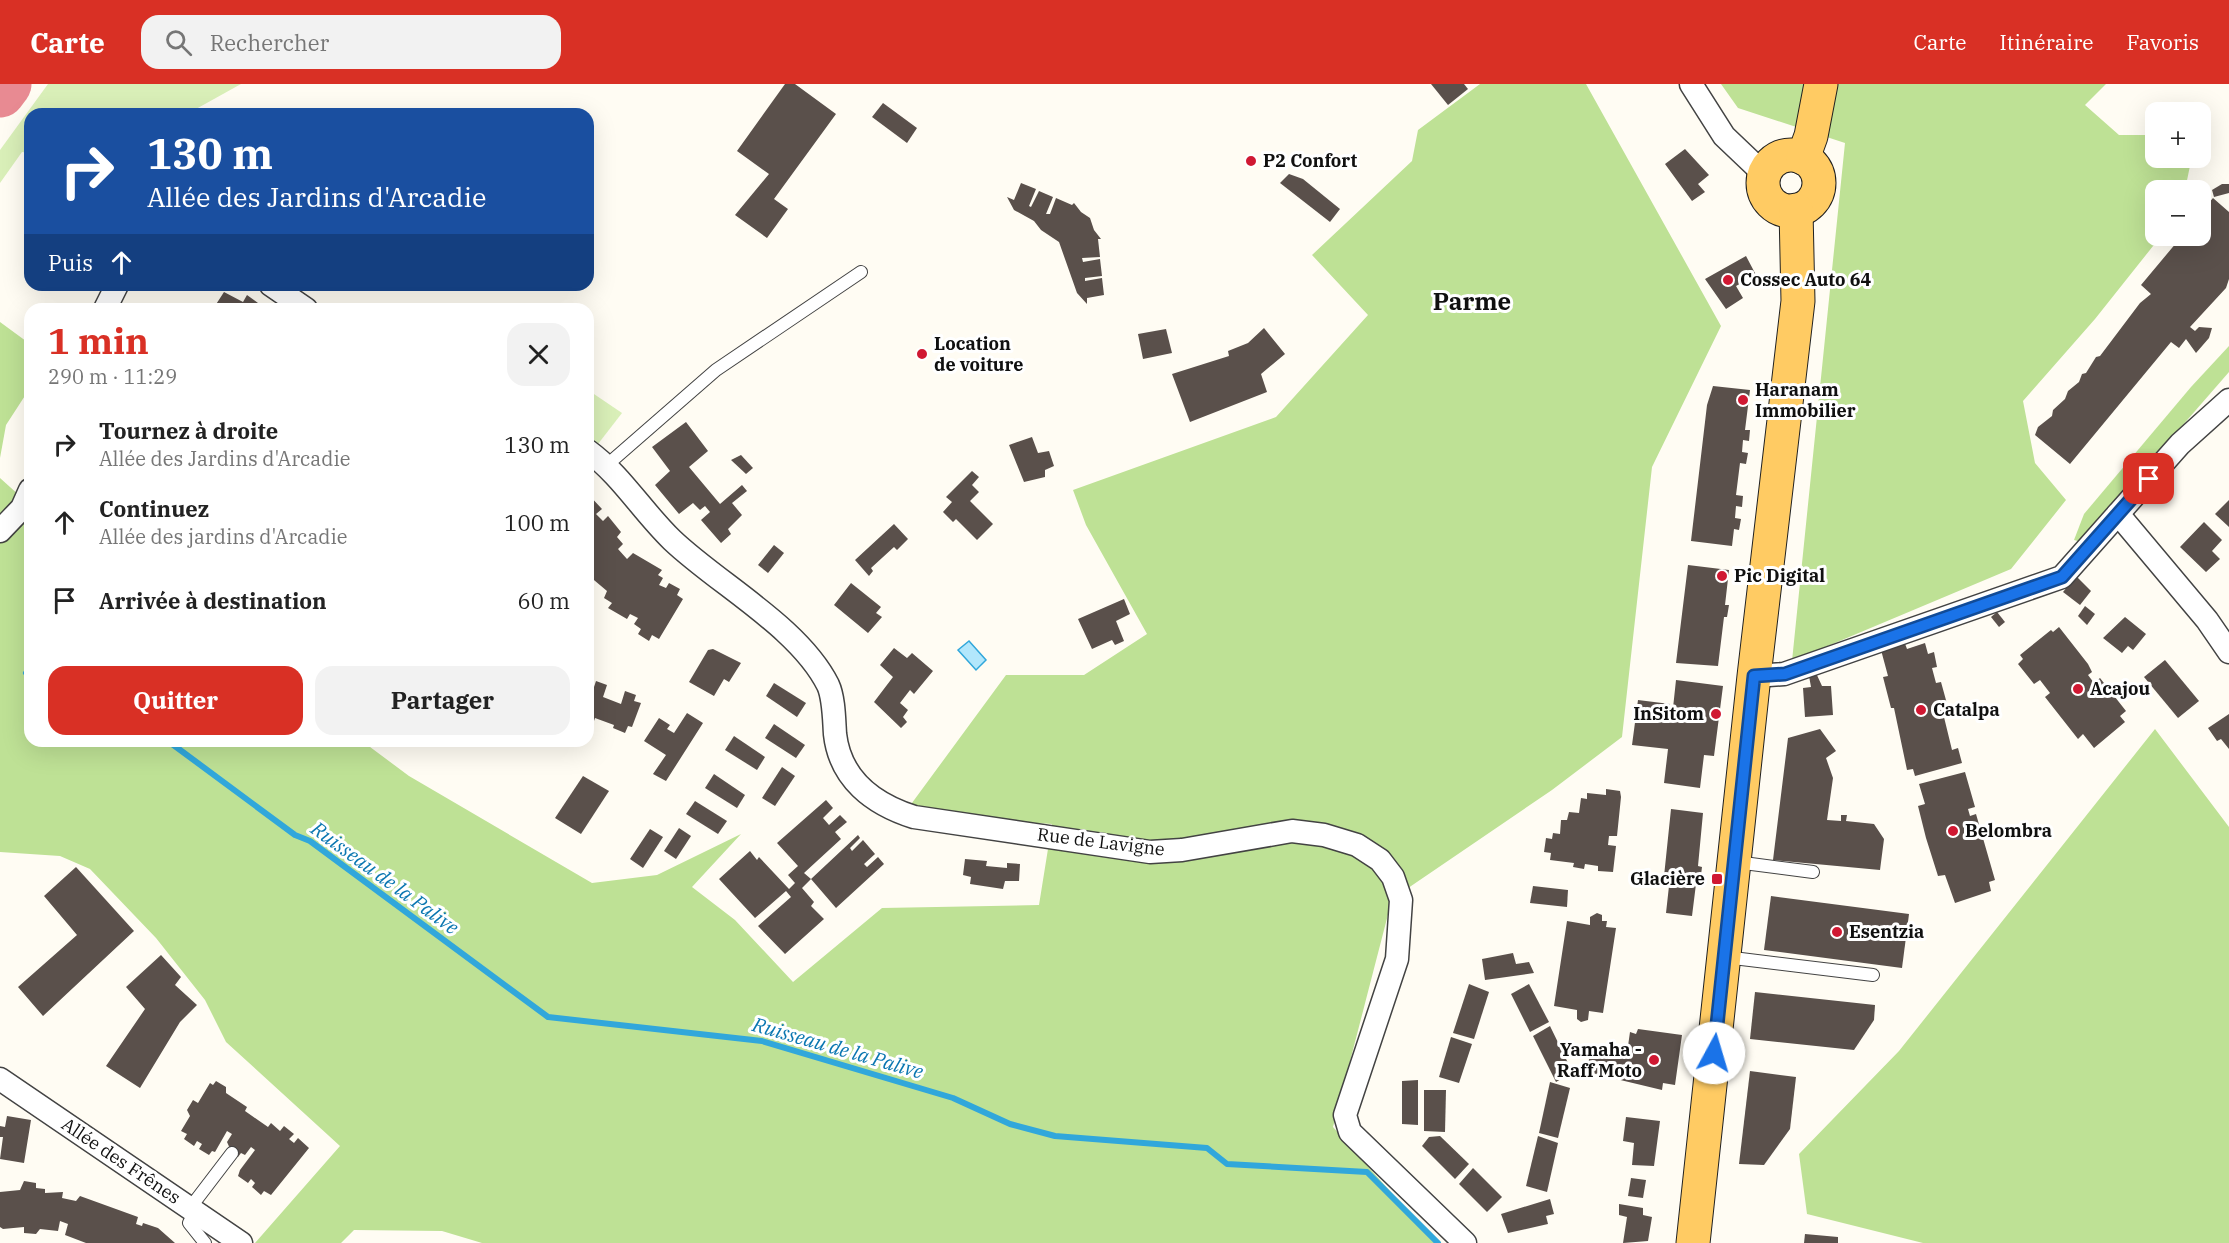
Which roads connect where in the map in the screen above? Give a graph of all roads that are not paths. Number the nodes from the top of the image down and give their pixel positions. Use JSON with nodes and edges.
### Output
{"nodes":[{"id":1,"x":1691,"y":84,"type":"edge"},
{"id":2,"x":1821,"y":84,"type":"edge"},
{"id":3,"x":1803,"y":158,"type":"junction"},
{"id":4,"x":1765,"y":175,"type":"junction"},
{"id":5,"x":1796,"y":210,"type":"junction"},
{"id":6,"x":861,"y":272,"type":"dead end"},
{"id":7,"x":280,"y":291,"type":"edge"},
{"id":8,"x":297,"y":303,"type":"edge"},
{"id":9,"x":2229,"y":400,"type":"edge"},
{"id":10,"x":594,"y":455,"type":"edge"},
{"id":11,"x":607,"y":465,"type":"junction"},
{"id":12,"x":24,"y":504,"type":"edge"},
{"id":13,"x":2118,"y":514,"type":"junction"},
{"id":14,"x":0,"y":531,"type":"edge"},
{"id":15,"x":2229,"y":652,"type":"edge"},
{"id":16,"x":1754,"y":676,"type":"junction"},
{"id":17,"x":1736,"y":862,"type":"junction"},
{"id":18,"x":1813,"y":872,"type":"dead end"},
{"id":19,"x":1725,"y":957,"type":"junction"},
{"id":20,"x":1873,"y":975,"type":"dead end"},
{"id":21,"x":0,"y":1079,"type":"edge"},
{"id":22,"x":232,"y":1153,"type":"dead end"},
{"id":23,"x":192,"y":1210,"type":"junction"},
{"id":24,"x":205,"y":1243,"type":"edge"},
{"id":25,"x":241,"y":1243,"type":"edge"},
{"id":26,"x":1465,"y":1243,"type":"edge"},
{"id":27,"x":1693,"y":1243,"type":"edge"}],
"edges":[{"from":1,"to":4,"type":"street"},
{"from":2,"to":3,"type":"main road"},
{"from":3,"to":4,"type":"main road"},
{"from":3,"to":5,"type":"main road"},
{"from":4,"to":5,"type":"main road"},
{"from":5,"to":16,"type":"main road"},
{"from":6,"to":11,"type":"lane"},
{"from":7,"to":8,"type":"street"},
{"from":9,"to":13,"type":"street"},
{"from":10,"to":11,"type":"street","name":"Rue de Lavigne"},
{"from":11,"to":26,"type":"street","name":"Rue de Lavigne"},
{"from":12,"to":14,"type":"street"},
{"from":13,"to":15,"type":"street"},
{"from":13,"to":16,"type":"street"},
{"from":16,"to":17,"type":"main road"},
{"from":17,"to":18,"type":"lane"},
{"from":17,"to":19,"type":"main road"},
{"from":19,"to":20,"type":"lane"},
{"from":19,"to":27,"type":"main road"},
{"from":21,"to":23,"type":"street","name":"Allée des Frênes"},
{"from":22,"to":23,"type":"lane"},
{"from":23,"to":24,"type":"lane"},
{"from":23,"to":25,"type":"street","name":"Allée des Frênes"}]}
